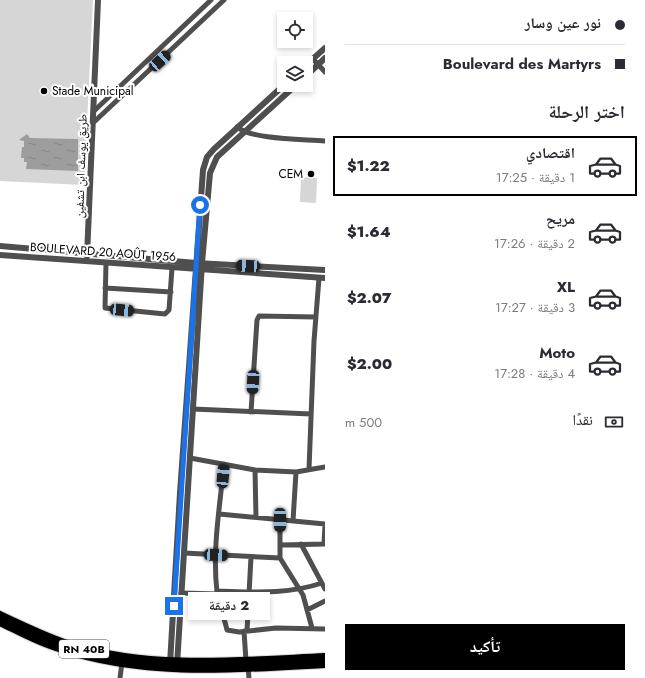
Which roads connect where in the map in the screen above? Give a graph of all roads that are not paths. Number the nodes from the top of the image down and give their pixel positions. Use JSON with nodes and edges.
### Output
{"nodes":[{"id":1,"x":98,"y":0,"type":"edge"},
{"id":2,"x":224,"y":0,"type":"edge"},
{"id":3,"x":208,"y":1,"type":"edge"},
{"id":4,"x":325,"y":48,"type":"edge"},
{"id":5,"x":325,"y":58,"type":"edge"},
{"id":6,"x":313,"y":59,"type":"joint"},
{"id":7,"x":318,"y":64,"type":"junction"},
{"id":8,"x":313,"y":69,"type":"edge"},
{"id":9,"x":325,"y":72,"type":"edge"},
{"id":10,"x":277,"y":91,"type":"edge"},
{"id":11,"x":288,"y":92,"type":"edge"},
{"id":12,"x":94,"y":111,"type":"junction"},
{"id":13,"x":94,"y":122,"type":"junction"},
{"id":14,"x":237,"y":127,"type":"junction"},
{"id":15,"x":244,"y":132,"type":"junction"},
{"id":16,"x":325,"y":140,"type":"edge"},
{"id":17,"x":0,"y":246,"type":"edge"},
{"id":18,"x":88,"y":252,"type":"junction"},
{"id":19,"x":0,"y":255,"type":"edge"},
{"id":20,"x":87,"y":262,"type":"junction"},
{"id":21,"x":106,"y":263,"type":"junction"},
{"id":22,"x":199,"y":266,"type":"junction"},
{"id":23,"x":172,"y":268,"type":"junction"},
{"id":24,"x":325,"y":270,"type":"edge"},
{"id":25,"x":322,"y":278,"type":"edge"},
{"id":26,"x":105,"y":288,"type":"junction"},
{"id":27,"x":171,"y":292,"type":"junction"},
{"id":28,"x":316,"y":317,"type":"junction"},
{"id":29,"x":193,"y":409,"type":"junction"},
{"id":30,"x":251,"y":412,"type":"junction"},
{"id":31,"x":311,"y":414,"type":"junction"},
{"id":32,"x":190,"y":458,"type":"junction"},
{"id":33,"x":224,"y":464,"type":"junction"},
{"id":34,"x":325,"y":467,"type":"edge"},
{"id":35,"x":310,"y":469,"type":"junction"},
{"id":36,"x":255,"y":470,"type":"junction"},
{"id":37,"x":296,"y":472,"type":"junction"},
{"id":38,"x":219,"y":514,"type":"junction"},
{"id":39,"x":256,"y":517,"type":"junction"},
{"id":40,"x":280,"y":520,"type":"junction"},
{"id":41,"x":293,"y":521,"type":"junction"},
{"id":42,"x":325,"y":524,"type":"edge"},
{"id":43,"x":301,"y":544,"type":"junction"},
{"id":44,"x":324,"y":544,"type":"edge"},
{"id":45,"x":281,"y":545,"type":"junction"},
{"id":46,"x":184,"y":553,"type":"junction"},
{"id":47,"x":216,"y":555,"type":"junction"},
{"id":48,"x":250,"y":557,"type":"junction"},
{"id":49,"x":280,"y":558,"type":"junction"},
{"id":50,"x":322,"y":583,"type":"junction"},
{"id":51,"x":325,"y":589,"type":"edge"},
{"id":52,"x":300,"y":590,"type":"junction"},
{"id":53,"x":217,"y":592,"type":"junction"},
{"id":54,"x":249,"y":592,"type":"junction"},
{"id":55,"x":181,"y":593,"type":"junction"},
{"id":56,"x":325,"y":601,"type":"edge"},
{"id":57,"x":308,"y":610,"type":"junction"},
{"id":58,"x":0,"y":615,"type":"edge"},
{"id":59,"x":0,"y":622,"type":"edge"},
{"id":60,"x":312,"y":628,"type":"junction"},
{"id":61,"x":325,"y":629,"type":"edge"},
{"id":62,"x":246,"y":631,"type":"junction"},
{"id":63,"x":325,"y":657,"type":"edge"},
{"id":64,"x":122,"y":662,"type":"junction"},
{"id":65,"x":247,"y":664,"type":"junction"},
{"id":66,"x":325,"y":664,"type":"edge"},
{"id":67,"x":174,"y":665,"type":"junction"},
{"id":68,"x":120,"y":678,"type":"edge"},
{"id":69,"x":249,"y":678,"type":"edge"}],
"edges":[{"from":1,"to":12,"type":"street","name":"طريق يوسف ابن تشفين"},
{"from":2,"to":13,"type":"street"},
{"from":3,"to":12,"type":"street"},
{"from":4,"to":6,"type":"street"},
{"from":5,"to":7,"type":"street"},
{"from":6,"to":7,"type":"street"},
{"from":7,"to":8,"type":"street"},
{"from":7,"to":9,"type":"street"},
{"from":10,"to":14,"type":"street"},
{"from":11,"to":15,"type":"street"},
{"from":12,"to":13,"type":"street","name":"طريق يوسف ابن تشفين"},
{"from":13,"to":18,"type":"street","name":"طريق يوسف ابن تشفين"},
{"from":14,"to":15,"type":"street"},
{"from":14,"to":22,"type":"street"},
{"from":15,"to":16,"type":"street"},
{"from":15,"to":22,"type":"street"},
{"from":17,"to":18,"type":"street"},
{"from":18,"to":20,"type":"street","name":"طريق يوسف ابن تشفين"},
{"from":18,"to":22,"type":"street"},
{"from":19,"to":20,"type":"street","name":"BOULEVARD 20 AOÛT 1956"},
{"from":20,"to":21,"type":"street","name":"BOULEVARD 20 AOÛT 1956"},
{"from":21,"to":23,"type":"street","name":"BOULEVARD 20 AOÛT 1956"},
{"from":21,"to":26,"type":"street"},
{"from":22,"to":23,"type":"street","name":"BOULEVARD 20 AOÛT 1956"},
{"from":22,"to":24,"type":"street","name":"BOULEVARD 20 AOÛT 1956"},
{"from":22,"to":25,"type":"street","name":"BOULEVARD 20 AOÛT 1956"},
{"from":22,"to":29,"type":"street"},
{"from":22,"to":67,"type":"street"},
{"from":23,"to":27,"type":"street"},
{"from":25,"to":28,"type":"street"},
{"from":26,"to":27,"type":"street"},
{"from":26,"to":27,"type":"street"},
{"from":28,"to":30,"type":"street"},
{"from":28,"to":31,"type":"street"},
{"from":29,"to":30,"type":"street"},
{"from":29,"to":32,"type":"street"},
{"from":30,"to":31,"type":"street"},
{"from":31,"to":35,"type":"street"},
{"from":32,"to":33,"type":"street"},
{"from":32,"to":46,"type":"street"},
{"from":33,"to":36,"type":"street"},
{"from":33,"to":38,"type":"street"},
{"from":34,"to":35,"type":"street"},
{"from":35,"to":37,"type":"street"},
{"from":36,"to":37,"type":"street"},
{"from":36,"to":39,"type":"street"},
{"from":37,"to":41,"type":"street"},
{"from":38,"to":39,"type":"street"},
{"from":38,"to":47,"type":"street"},
{"from":39,"to":40,"type":"street"},
{"from":40,"to":41,"type":"street"},
{"from":40,"to":45,"type":"street"},
{"from":41,"to":42,"type":"street"},
{"from":42,"to":44,"type":"street"},
{"from":43,"to":44,"type":"street"},
{"from":43,"to":45,"type":"street"},
{"from":43,"to":50,"type":"street"},
{"from":45,"to":49,"type":"street"},
{"from":46,"to":47,"type":"street"},
{"from":46,"to":55,"type":"street"},
{"from":47,"to":48,"type":"street"},
{"from":47,"to":53,"type":"street"},
{"from":48,"to":49,"type":"street"},
{"from":48,"to":54,"type":"street"},
{"from":49,"to":52,"type":"street"},
{"from":50,"to":51,"type":"street"},
{"from":50,"to":52,"type":"street"},
{"from":52,"to":54,"type":"street"},
{"from":52,"to":57,"type":"street"},
{"from":53,"to":54,"type":"street"},
{"from":53,"to":55,"type":"street"},
{"from":53,"to":62,"type":"street"},
{"from":54,"to":62,"type":"street"},
{"from":55,"to":67,"type":"street"},
{"from":56,"to":57,"type":"street"},
{"from":57,"to":60,"type":"street"},
{"from":58,"to":67,"type":"main road","number":"RN 40B"},
{"from":59,"to":64,"type":"main road","number":"RN 40B"},
{"from":60,"to":61,"type":"street"},
{"from":60,"to":62,"type":"street"},
{"from":62,"to":65,"type":"street"},
{"from":63,"to":65,"type":"main road","number":"RN 40B"},
{"from":64,"to":67,"type":"main road","number":"RN 40B"},
{"from":64,"to":68,"type":"street"},
{"from":65,"to":66,"type":"main road","number":"RN 40B"},
{"from":65,"to":67,"type":"main road","number":"RN 40B"},
{"from":65,"to":69,"type":"street"}]}
